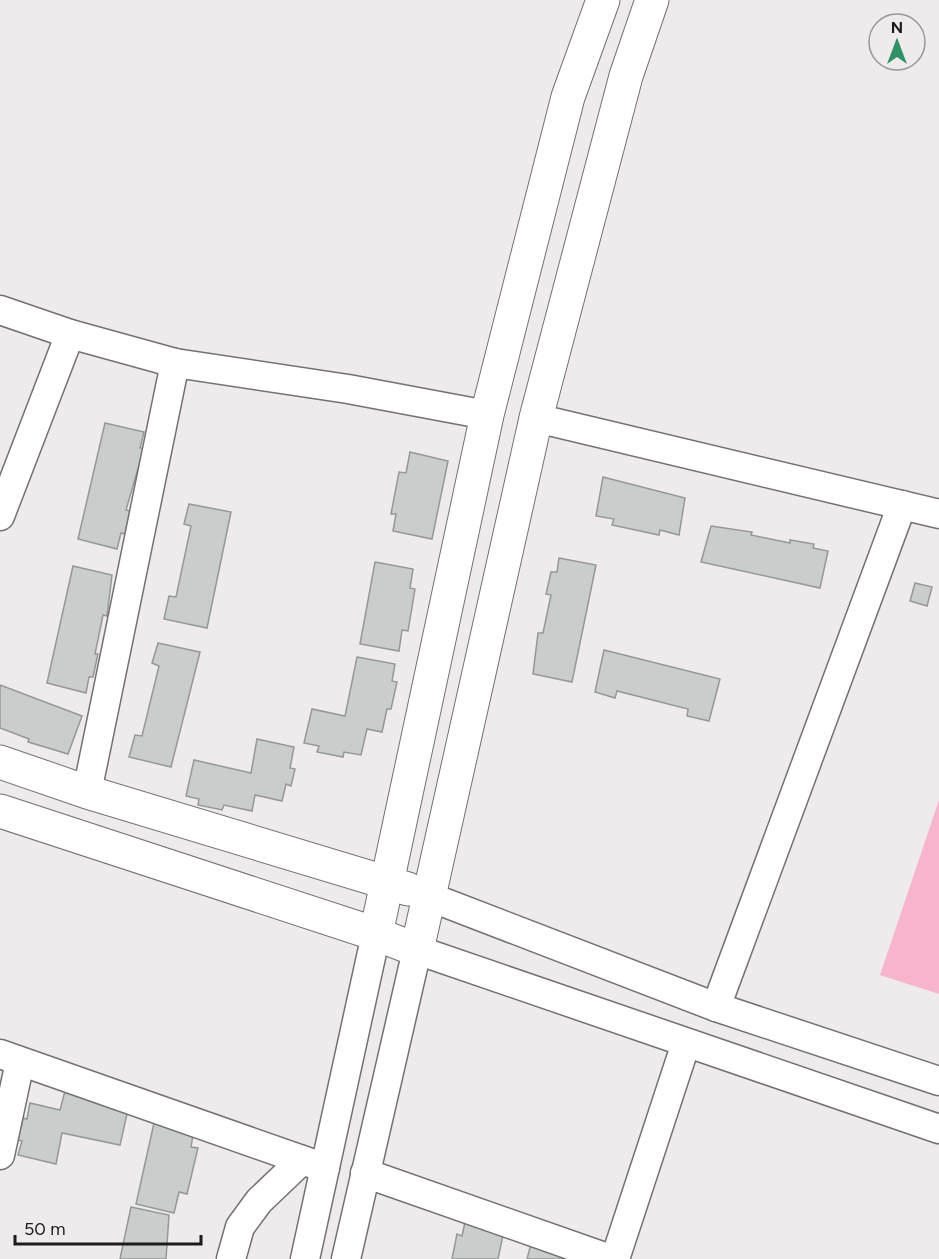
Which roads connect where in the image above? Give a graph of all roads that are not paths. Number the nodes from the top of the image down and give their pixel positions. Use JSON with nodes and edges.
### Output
{"nodes":[{"id":1,"x":603,"y":0,"type":"edge"},
{"id":2,"x":652,"y":0,"type":"edge"},
{"id":3,"x":0,"y":310,"type":"edge"},
{"id":4,"x":70,"y":334,"type":"junction"},
{"id":5,"x":176,"y":363,"type":"junction"},
{"id":6,"x":487,"y":415,"type":"junction"},
{"id":7,"x":536,"y":418,"type":"junction"},
{"id":8,"x":902,"y":506,"type":"junction"},
{"id":9,"x":939,"y":514,"type":"edge"},
{"id":10,"x":0,"y":516,"type":"edge"},
{"id":11,"x":0,"y":762,"type":"edge"},
{"id":12,"x":87,"y":792,"type":"junction"},
{"id":13,"x":0,"y":811,"type":"edge"},
{"id":14,"x":387,"y":881,"type":"junction"},
{"id":15,"x":430,"y":897,"type":"junction"},
{"id":16,"x":376,"y":934,"type":"junction"},
{"id":17,"x":417,"y":950,"type":"junction"},
{"id":18,"x":716,"y":1006,"type":"junction"},
{"id":19,"x":686,"y":1043,"type":"junction"},
{"id":20,"x":10,"y":1058,"type":"edge"},
{"id":21,"x":939,"y":1081,"type":"edge"},
{"id":22,"x":939,"y":1129,"type":"edge"},
{"id":23,"x":0,"y":1155,"type":"edge"},
{"id":24,"x":313,"y":1164,"type":"junction"},
{"id":25,"x":365,"y":1173,"type":"junction"},
{"id":26,"x":231,"y":1259,"type":"edge"},
{"id":27,"x":305,"y":1259,"type":"edge"},
{"id":28,"x":346,"y":1259,"type":"edge"},
{"id":29,"x":610,"y":1259,"type":"edge"},
{"id":30,"x":615,"y":1259,"type":"edge"}],
"edges":[{"from":1,"to":6,"type":"main road"},
{"from":2,"to":7,"type":"main road"},
{"from":3,"to":4,"type":"street"},
{"from":4,"to":5,"type":"street"},
{"from":4,"to":10,"type":"street"},
{"from":5,"to":6,"type":"street"},
{"from":5,"to":12,"type":"street"},
{"from":6,"to":14,"type":"main road"},
{"from":7,"to":8,"type":"street"},
{"from":7,"to":15,"type":"main road"},
{"from":8,"to":9,"type":"street"},
{"from":8,"to":18,"type":"street"},
{"from":11,"to":12,"type":"main road"},
{"from":12,"to":14,"type":"main road"},
{"from":13,"to":16,"type":"main road"},
{"from":14,"to":15,"type":"main road"},
{"from":14,"to":16,"type":"main road"},
{"from":15,"to":17,"type":"main road"},
{"from":15,"to":18,"type":"street"},
{"from":16,"to":17,"type":"main road"},
{"from":16,"to":24,"type":"street"},
{"from":17,"to":19,"type":"street"},
{"from":17,"to":25,"type":"street"},
{"from":18,"to":21,"type":"street"},
{"from":19,"to":22,"type":"street"},
{"from":19,"to":30,"type":"street"},
{"from":20,"to":23,"type":"street"},
{"from":20,"to":24,"type":"street"},
{"from":24,"to":26,"type":"street"},
{"from":24,"to":27,"type":"street"},
{"from":25,"to":28,"type":"street"},
{"from":25,"to":29,"type":"street"}]}
